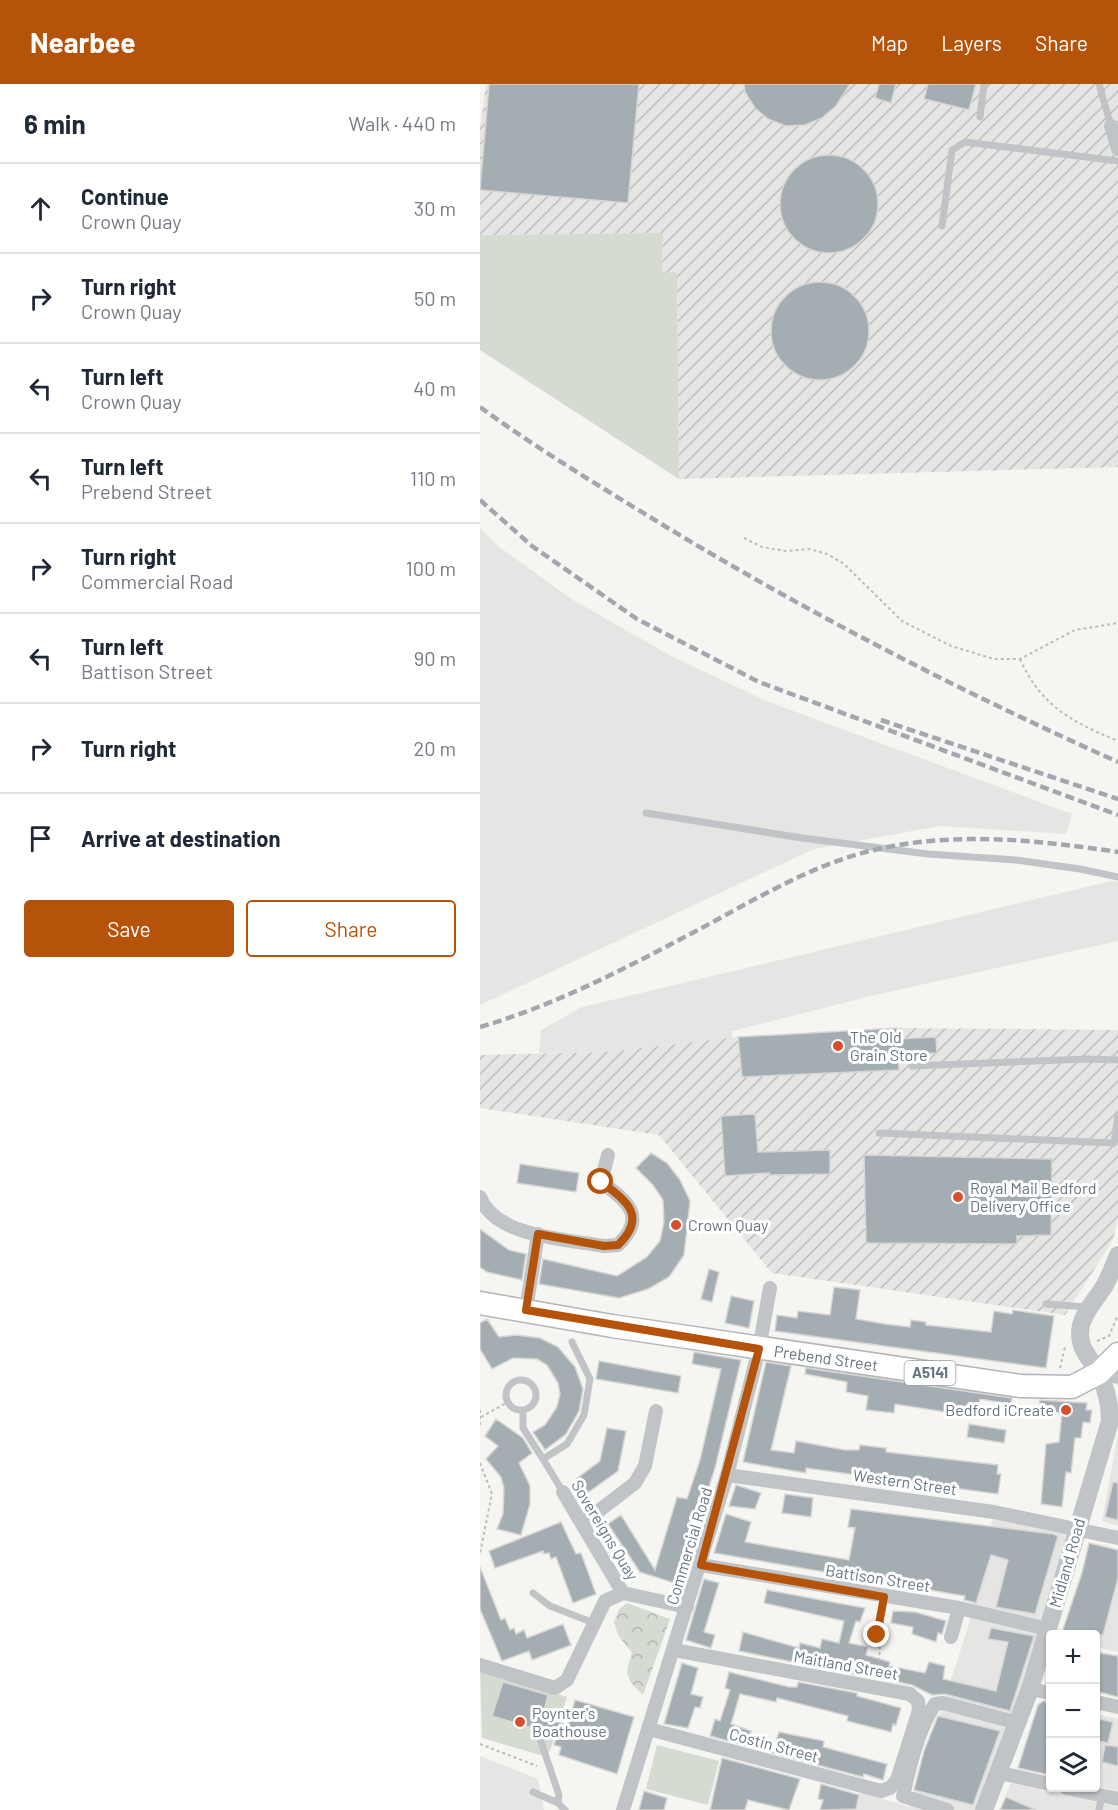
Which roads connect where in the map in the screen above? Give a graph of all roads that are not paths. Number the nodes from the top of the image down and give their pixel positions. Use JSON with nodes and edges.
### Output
{"nodes":[{"id":1,"x":984,"y":84,"type":"edge"},
{"id":2,"x":1099,"y":84,"type":"edge"},
{"id":3,"x":980,"y":117,"type":"dead end"},
{"id":4,"x":1112,"y":126,"type":"joint"},
{"id":5,"x":1118,"y":149,"type":"edge"},
{"id":6,"x":1118,"y":160,"type":"edge"},
{"id":7,"x":942,"y":226,"type":"dead end"},
{"id":8,"x":646,"y":813,"type":"dead end"},
{"id":9,"x":1118,"y":878,"type":"edge"},
{"id":10,"x":1118,"y":1060,"type":"edge"},
{"id":11,"x":912,"y":1066,"type":"dead end"},
{"id":12,"x":1118,"y":1115,"type":"edge"},
{"id":13,"x":879,"y":1133,"type":"dead end"},
{"id":14,"x":608,"y":1155,"type":"dead end"},
{"id":15,"x":480,"y":1197,"type":"edge"},
{"id":16,"x":538,"y":1234,"type":"junction"},
{"id":17,"x":1118,"y":1255,"type":"edge"},
{"id":18,"x":770,"y":1288,"type":"dead end"},
{"id":19,"x":480,"y":1303,"type":"edge"},
{"id":20,"x":1046,"y":1304,"type":"dead end"},
{"id":21,"x":1089,"y":1307,"type":"junction"},
{"id":22,"x":526,"y":1310,"type":"junction"},
{"id":23,"x":572,"y":1342,"type":"dead end"},
{"id":24,"x":759,"y":1349,"type":"junction"},
{"id":25,"x":1118,"y":1354,"type":"edge"},
{"id":26,"x":1108,"y":1375,"type":"edge"},
{"id":27,"x":523,"y":1410,"type":"junction"},
{"id":28,"x":656,"y":1411,"type":"dead end"},
{"id":29,"x":543,"y":1459,"type":"junction"},
{"id":30,"x":727,"y":1475,"type":"junction"},
{"id":31,"x":563,"y":1492,"type":"joint"},
{"id":32,"x":584,"y":1523,"type":"junction"},
{"id":33,"x":1077,"y":1528,"type":"junction"},
{"id":34,"x":1118,"y":1539,"type":"edge"},
{"id":35,"x":701,"y":1565,"type":"junction"},
{"id":36,"x":533,"y":1593,"type":"dead end"},
{"id":37,"x":623,"y":1593,"type":"junction"},
{"id":38,"x":687,"y":1607,"type":"junction"},
{"id":39,"x":959,"y":1608,"type":"junction"},
{"id":40,"x":594,"y":1623,"type":"junction"},
{"id":41,"x":1048,"y":1629,"type":"junction"},
{"id":42,"x":951,"y":1637,"type":"dead end"},
{"id":43,"x":674,"y":1650,"type":"junction"},
{"id":44,"x":480,"y":1665,"type":"edge"},
{"id":45,"x":1030,"y":1689,"type":"junction"},
{"id":46,"x":1046,"y":1692,"type":"edge"},
{"id":47,"x":1100,"y":1703,"type":"edge"},
{"id":48,"x":1118,"y":1707,"type":"edge"},
{"id":49,"x":1018,"y":1723,"type":"junction"},
{"id":50,"x":649,"y":1729,"type":"junction"},
{"id":51,"x":540,"y":1739,"type":"dead end"},
{"id":52,"x":1000,"y":1773,"type":"junction"},
{"id":53,"x":1046,"y":1783,"type":"edge"},
{"id":54,"x":890,"y":1788,"type":"joint"},
{"id":55,"x":533,"y":1791,"type":"dead end"},
{"id":56,"x":1087,"y":1792,"type":"edge"},
{"id":57,"x":1102,"y":1795,"type":"junction"},
{"id":58,"x":1118,"y":1799,"type":"edge"},
{"id":59,"x":558,"y":1803,"type":"junction"},
{"id":60,"x":565,"y":1810,"type":"edge"},
{"id":61,"x":622,"y":1810,"type":"edge"},
{"id":62,"x":946,"y":1810,"type":"edge"},
{"id":63,"x":984,"y":1810,"type":"edge"},
{"id":64,"x":1099,"y":1810,"type":"edge"}],
"edges":[{"from":1,"to":3,"type":"lane"},
{"from":2,"to":4,"type":"lane"},
{"from":4,"to":5,"type":"street"},
{"from":6,"to":7,"type":"lane"},
{"from":8,"to":9,"type":"lane"},
{"from":10,"to":11,"type":"lane"},
{"from":12,"to":13,"type":"lane"},
{"from":14,"to":16,"type":"street"},
{"from":15,"to":16,"type":"street"},
{"from":16,"to":22,"type":"street"},
{"from":17,"to":21,"type":"street","name":"Midland Road"},
{"from":18,"to":24,"type":"street","name":"Commercial Road"},
{"from":19,"to":22,"type":"main road","name":"Prebend Street","number":"A5141"},
{"from":20,"to":21,"type":"lane"},
{"from":21,"to":26,"type":"street","name":"Midland Road"},
{"from":22,"to":24,"type":"main road","name":"Prebend Street","number":"A5141"},
{"from":23,"to":29,"type":"lane"},
{"from":24,"to":26,"type":"main road","name":"Prebend Street","number":"A5141"},
{"from":24,"to":30,"type":"street","name":"Commercial Road"},
{"from":25,"to":26,"type":"main road","number":"A5141"},
{"from":26,"to":33,"type":"street","name":"Midland Road"},
{"from":27,"to":27,"type":"lane"},
{"from":27,"to":29,"type":"lane","name":"Sovereigns Quay"},
{"from":28,"to":32,"type":"street"},
{"from":29,"to":31,"type":"lane","name":"Sovereigns Quay"},
{"from":30,"to":33,"type":"street","name":"Western Street"},
{"from":30,"to":35,"type":"street","name":"Commercial Road"},
{"from":31,"to":32,"type":"street","name":"Sovereigns Quay"},
{"from":32,"to":37,"type":"street","name":"Sovereigns Quay"},
{"from":33,"to":34,"type":"street","name":"Western Street"},
{"from":33,"to":41,"type":"street","name":"Midland Road"},
{"from":35,"to":38,"type":"street","name":"Commercial Road"},
{"from":35,"to":39,"type":"street","name":"Battison Street"},
{"from":36,"to":40,"type":"lane"},
{"from":37,"to":38,"type":"street","name":"Sovereigns Quay"},
{"from":37,"to":40,"type":"street"},
{"from":38,"to":43,"type":"street","name":"Commercial Road"},
{"from":39,"to":41,"type":"street","name":"Battison Street"},
{"from":39,"to":42,"type":"street"},
{"from":40,"to":44,"type":"street"},
{"from":41,"to":45,"type":"street","name":"Midland Road"},
{"from":43,"to":50,"type":"street","name":"Commercial Road"},
{"from":43,"to":54,"type":"street","name":"Maitland Street"},
{"from":45,"to":46,"type":"street"},
{"from":45,"to":49,"type":"street","name":"Midland Road"},
{"from":47,"to":48,"type":"street"},
{"from":49,"to":52,"type":"street","name":"Midland Road"},
{"from":49,"to":62,"type":"street"},
{"from":50,"to":54,"type":"street","name":"Costin Street"},
{"from":50,"to":61,"type":"street","name":"Commercial Road"},
{"from":51,"to":59,"type":"lane"},
{"from":52,"to":53,"type":"street"},
{"from":52,"to":63,"type":"street","name":"Midland Road"},
{"from":55,"to":59,"type":"lane"},
{"from":56,"to":57,"type":"street"},
{"from":57,"to":58,"type":"street"},
{"from":57,"to":64,"type":"lane"},
{"from":59,"to":60,"type":"lane"}]}
